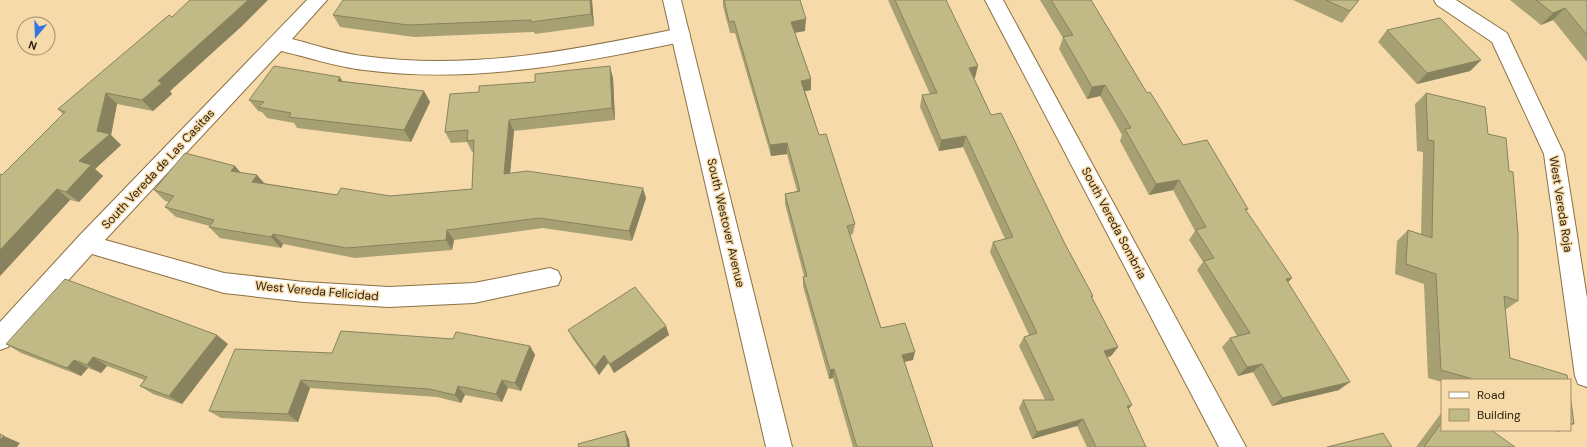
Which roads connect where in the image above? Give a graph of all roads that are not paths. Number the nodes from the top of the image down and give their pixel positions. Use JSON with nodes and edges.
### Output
{"nodes":[{"id":1,"x":318,"y":0,"type":"edge"},
{"id":2,"x":672,"y":0,"type":"edge"},
{"id":3,"x":994,"y":0,"type":"edge"},
{"id":4,"x":1443,"y":0,"type":"edge"},
{"id":5,"x":681,"y":36,"type":"junction"},
{"id":6,"x":277,"y":43,"type":"junction"},
{"id":7,"x":87,"y":243,"type":"junction"},
{"id":8,"x":550,"y":278,"type":"dead end"},
{"id":9,"x":0,"y":339,"type":"edge"},
{"id":10,"x":1587,"y":376,"type":"edge"},
{"id":11,"x":779,"y":447,"type":"edge"},
{"id":12,"x":1233,"y":447,"type":"edge"}],
"edges":[{"from":1,"to":6,"type":"street","name":"South Vereda de Las Casitas"},
{"from":2,"to":5,"type":"street","name":"South Westover Avenue"},
{"from":3,"to":12,"type":"street","name":"South Vereda Sombria"},
{"from":4,"to":10,"type":"street","name":"West Vereda Roja"},
{"from":5,"to":6,"type":"street"},
{"from":5,"to":11,"type":"street","name":"South Westover Avenue"},
{"from":6,"to":7,"type":"street","name":"South Vereda de Las Casitas"},
{"from":7,"to":8,"type":"street","name":"West Vereda Felicidad"},
{"from":7,"to":9,"type":"street","name":"South Vereda de Las Casitas"}]}
